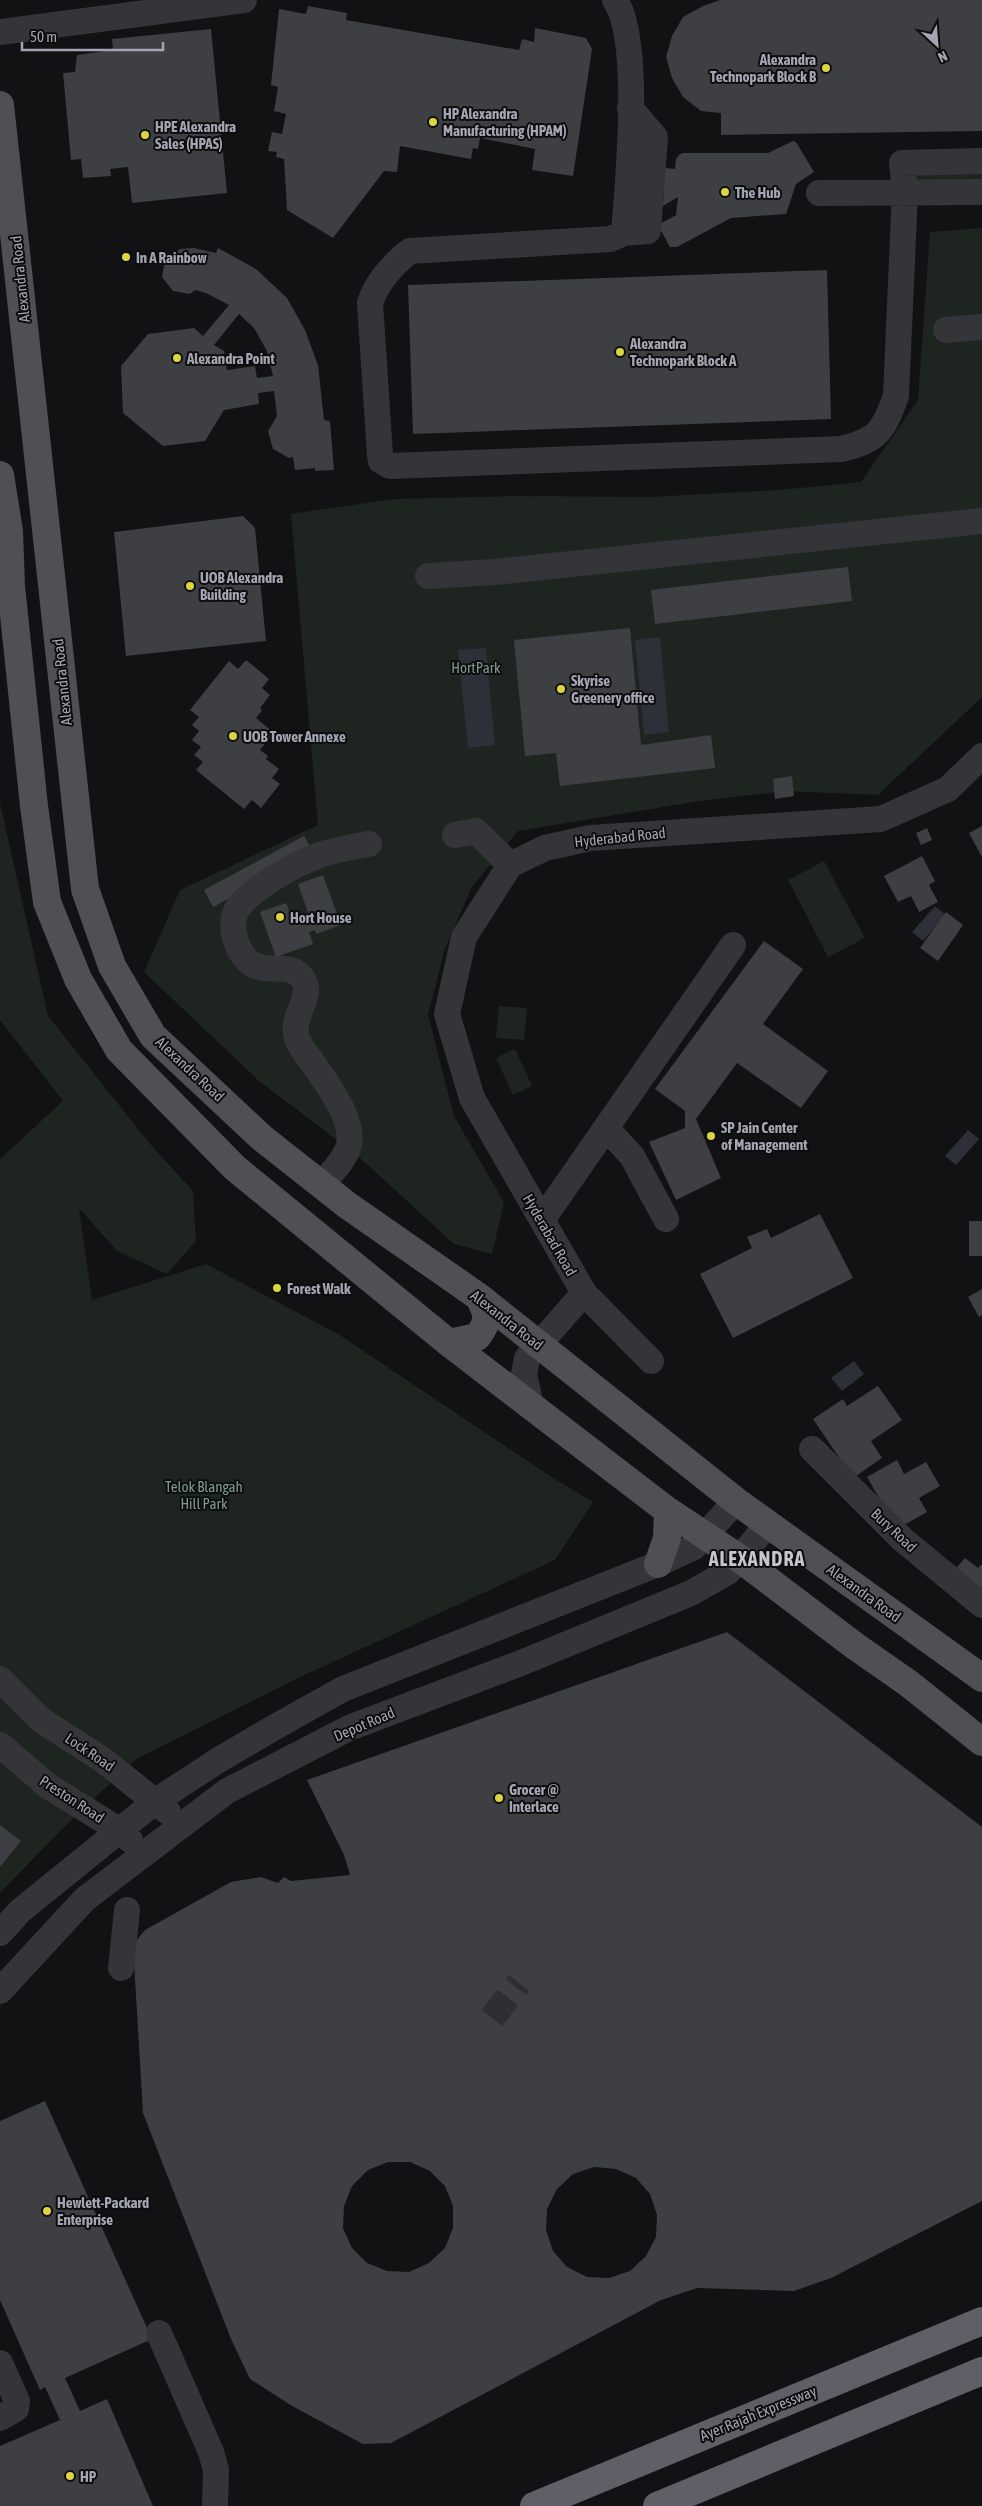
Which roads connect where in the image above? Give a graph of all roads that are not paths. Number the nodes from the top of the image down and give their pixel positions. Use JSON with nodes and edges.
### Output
{"nodes":[{"id":1,"x":244,"y":0,"type":"edge"},
{"id":2,"x":615,"y":0,"type":"edge"},
{"id":3,"x":0,"y":32,"type":"edge"},
{"id":4,"x":0,"y":105,"type":"edge"},
{"id":5,"x":982,"y":161,"type":"edge"},
{"id":6,"x":905,"y":192,"type":"junction"},
{"id":7,"x":982,"y":192,"type":"edge"},
{"id":8,"x":819,"y":193,"type":"dead end"},
{"id":9,"x":982,"y":327,"type":"edge"},
{"id":10,"x":946,"y":330,"type":"dead end"},
{"id":11,"x":0,"y":475,"type":"edge"},
{"id":12,"x":40,"y":476,"type":"junction"},
{"id":13,"x":982,"y":521,"type":"edge"},
{"id":14,"x":8,"y":532,"type":"junction"},
{"id":15,"x":428,"y":576,"type":"dead end"},
{"id":16,"x":6,"y":586,"type":"edge"},
{"id":17,"x":982,"y":756,"type":"edge"},
{"id":18,"x":456,"y":835,"type":"dead end"},
{"id":19,"x":369,"y":844,"type":"dead end"},
{"id":20,"x":510,"y":865,"type":"junction"},
{"id":21,"x":734,"y":945,"type":"dead end"},
{"id":22,"x":606,"y":1128,"type":"junction"},
{"id":23,"x":322,"y":1185,"type":"junction"},
{"id":24,"x":666,"y":1219,"type":"dead end"},
{"id":25,"x":542,"y":1220,"type":"junction"},
{"id":26,"x":584,"y":1293,"type":"junction"},
{"id":27,"x":479,"y":1297,"type":"junction"},
{"id":28,"x":448,"y":1343,"type":"junction"},
{"id":29,"x":540,"y":1345,"type":"junction"},
{"id":30,"x":651,"y":1361,"type":"dead end"},
{"id":31,"x":531,"y":1406,"type":"junction"},
{"id":32,"x":812,"y":1449,"type":"dead end"},
{"id":33,"x":736,"y":1501,"type":"junction"},
{"id":34,"x":668,"y":1511,"type":"junction"},
{"id":35,"x":768,"y":1524,"type":"junction"},
{"id":36,"x":703,"y":1536,"type":"junction"},
{"id":37,"x":739,"y":1558,"type":"junction"},
{"id":38,"x":658,"y":1564,"type":"junction"},
{"id":39,"x":982,"y":1605,"type":"edge"},
{"id":40,"x":982,"y":1678,"type":"edge"},
{"id":41,"x":0,"y":1679,"type":"edge"},
{"id":42,"x":982,"y":1742,"type":"edge"},
{"id":43,"x":0,"y":1745,"type":"edge"},
{"id":44,"x":156,"y":1801,"type":"junction"},
{"id":45,"x":181,"y":1825,"type":"junction"},
{"id":46,"x":119,"y":1830,"type":"junction"},
{"id":47,"x":144,"y":1853,"type":"junction"},
{"id":48,"x":127,"y":1910,"type":"dead end"},
{"id":49,"x":0,"y":1933,"type":"edge"},
{"id":50,"x":121,"y":1968,"type":"dead end"},
{"id":51,"x":0,"y":1992,"type":"edge"},
{"id":52,"x":982,"y":2321,"type":"edge"},
{"id":53,"x":159,"y":2333,"type":"dead end"},
{"id":54,"x":0,"y":2365,"type":"edge"},
{"id":55,"x":982,"y":2370,"type":"edge"},
{"id":56,"x":0,"y":2418,"type":"edge"},
{"id":57,"x":215,"y":2506,"type":"edge"},
{"id":58,"x":534,"y":2506,"type":"edge"},
{"id":59,"x":657,"y":2506,"type":"edge"}],
"edges":[{"from":1,"to":3,"type":"street"},
{"from":2,"to":6,"type":"street"},
{"from":4,"to":12,"type":"main road","name":"Alexandra Road"},
{"from":5,"to":6,"type":"street"},
{"from":6,"to":7,"type":"street"},
{"from":6,"to":8,"type":"street"},
{"from":9,"to":10,"type":"street"},
{"from":11,"to":14,"type":"main road"},
{"from":12,"to":14,"type":"main road"},
{"from":12,"to":23,"type":"main road","name":"Alexandra Road"},
{"from":13,"to":15,"type":"street"},
{"from":14,"to":16,"type":"main road"},
{"from":16,"to":28,"type":"main road"},
{"from":17,"to":20,"type":"street","name":"Hyderabad Road"},
{"from":18,"to":20,"type":"street"},
{"from":19,"to":23,"type":"street"},
{"from":20,"to":25,"type":"street","name":"Hyderabad Road"},
{"from":21,"to":22,"type":"street"},
{"from":22,"to":24,"type":"street"},
{"from":22,"to":25,"type":"street"},
{"from":23,"to":27,"type":"main road","name":"Alexandra Road"},
{"from":25,"to":26,"type":"street","name":"Hyderabad Road"},
{"from":26,"to":29,"type":"street","name":"Hyderabad Road"},
{"from":26,"to":30,"type":"street","name":"Hyderabad Road"},
{"from":27,"to":28,"type":"main road"},
{"from":27,"to":29,"type":"main road","name":"Alexandra Road"},
{"from":28,"to":31,"type":"main road"},
{"from":29,"to":31,"type":"street","name":"Hyderabad Road"},
{"from":29,"to":33,"type":"main road","name":"Alexandra Road"},
{"from":31,"to":34,"type":"main road"},
{"from":32,"to":39,"type":"street","name":"Bury Road"},
{"from":33,"to":35,"type":"main road","name":"Alexandra Road"},
{"from":33,"to":36,"type":"street"},
{"from":34,"to":36,"type":"main road"},
{"from":34,"to":38,"type":"main road"},
{"from":35,"to":37,"type":"street","name":"Depot Road"},
{"from":35,"to":40,"type":"main road","name":"Alexandra Road"},
{"from":36,"to":37,"type":"main road"},
{"from":36,"to":38,"type":"street"},
{"from":37,"to":42,"type":"main road"},
{"from":37,"to":45,"type":"street","name":"Depot Road"},
{"from":38,"to":44,"type":"street"},
{"from":41,"to":44,"type":"street","name":"Lock Road"},
{"from":43,"to":46,"type":"street","name":"Preston Road"},
{"from":44,"to":45,"type":"street","name":"Lock Road"},
{"from":44,"to":46,"type":"street"},
{"from":45,"to":47,"type":"street","name":"Depot Road"},
{"from":46,"to":47,"type":"street","name":"Preston Road"},
{"from":46,"to":49,"type":"street"},
{"from":47,"to":51,"type":"street","name":"Depot Road"},
{"from":48,"to":50,"type":"street"},
{"from":52,"to":58,"type":"highway","name":"Ayer Rajah Expressway"},
{"from":53,"to":57,"type":"street"},
{"from":54,"to":56,"type":"street"},
{"from":55,"to":59,"type":"highway"}]}
